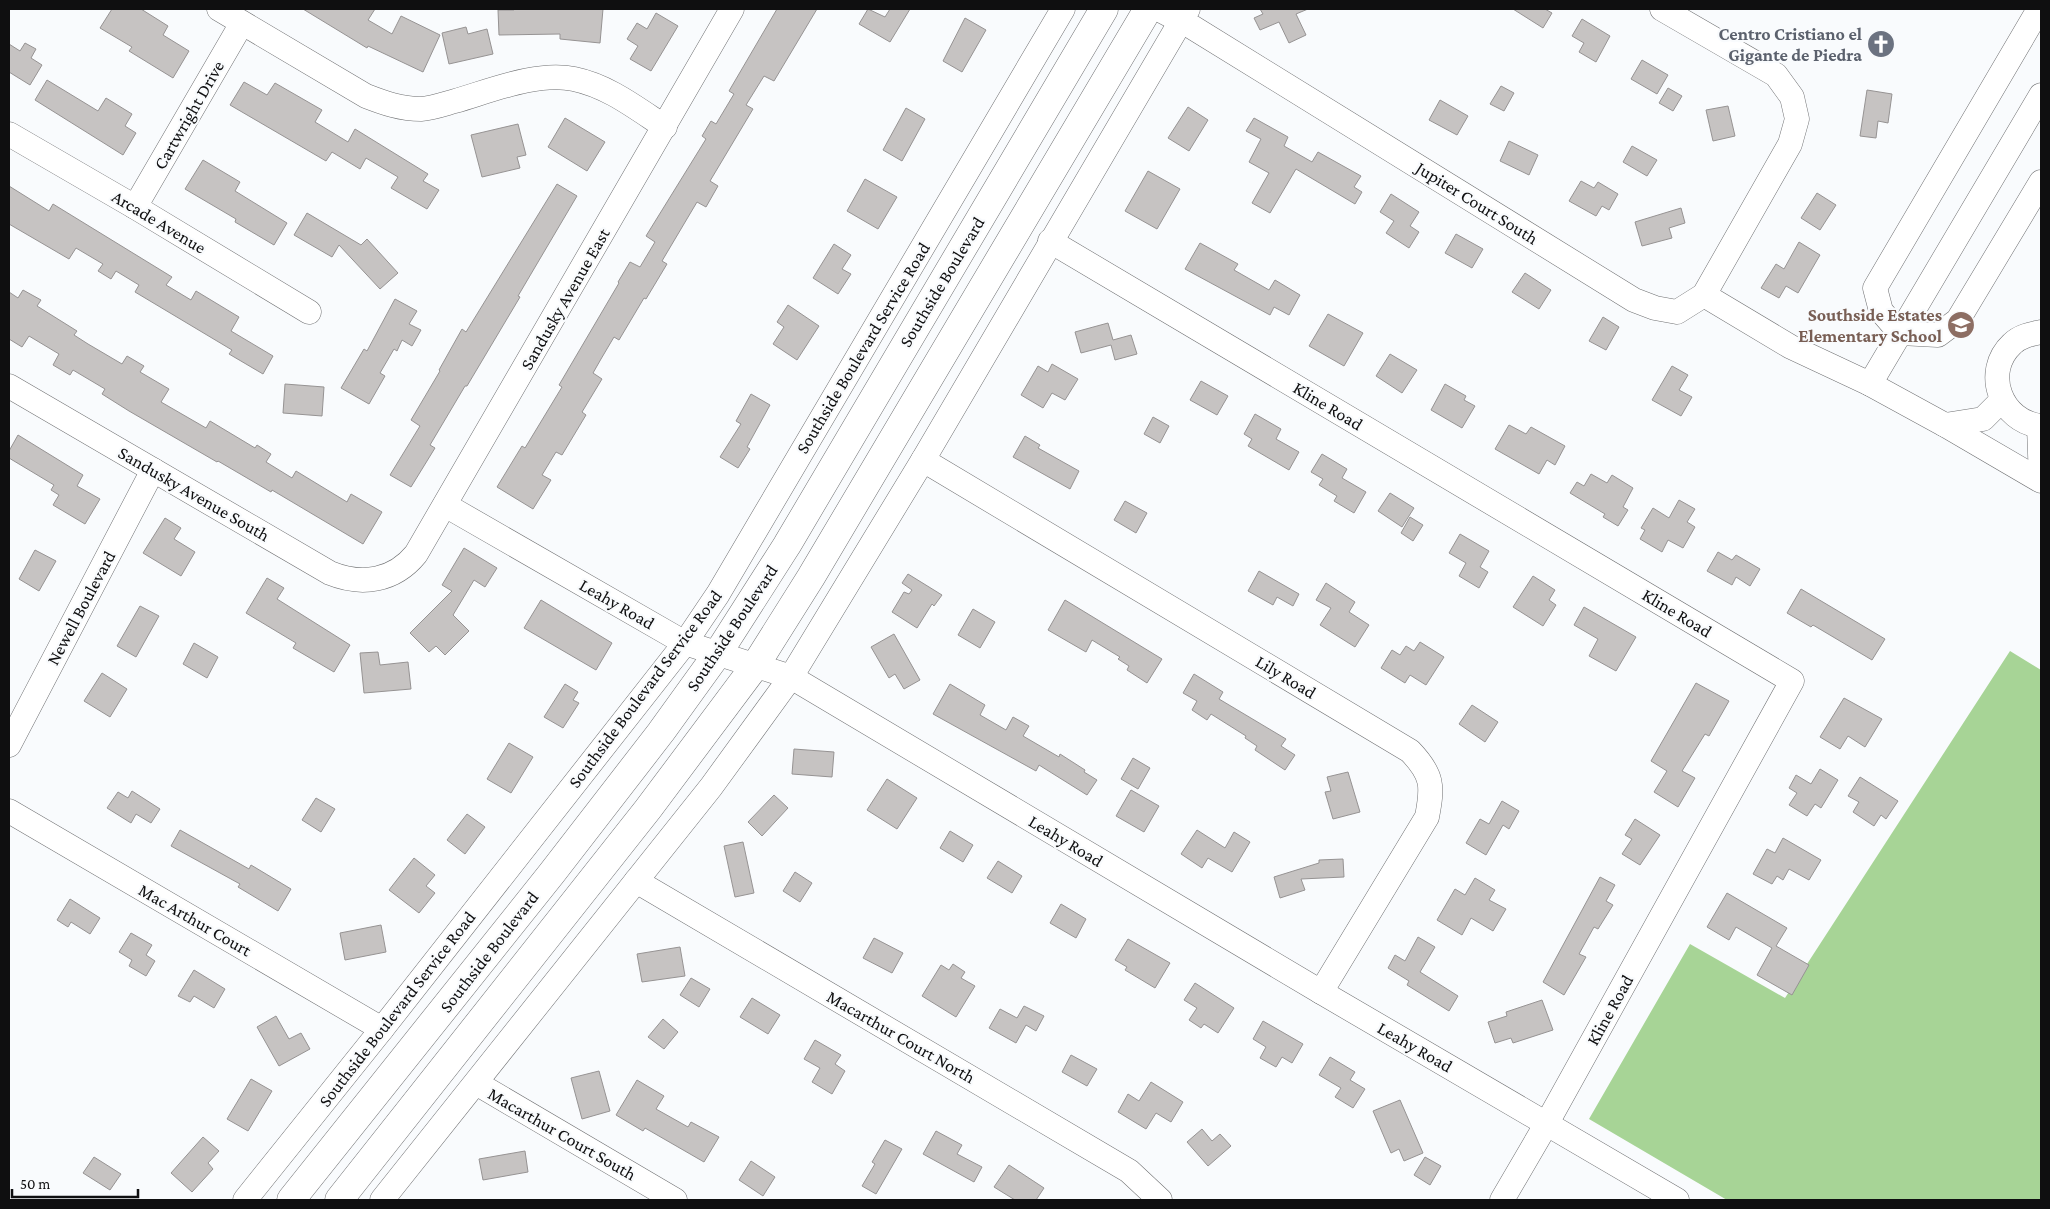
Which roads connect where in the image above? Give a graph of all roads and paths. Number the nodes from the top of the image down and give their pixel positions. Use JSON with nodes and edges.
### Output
{"nodes":[{"id":1,"x":219,"y":9,"type":"edge"},
{"id":2,"x":732,"y":9,"type":"edge"},
{"id":3,"x":1063,"y":9,"type":"edge"},
{"id":4,"x":1104,"y":9,"type":"edge"},
{"id":5,"x":1148,"y":9,"type":"edge"},
{"id":6,"x":1158,"y":9,"type":"edge"},
{"id":7,"x":1662,"y":9,"type":"edge"},
{"id":8,"x":2039,"y":9,"type":"edge"},
{"id":9,"x":1184,"y":15,"type":"edge"},
{"id":10,"x":242,"y":23,"type":"junction"},
{"id":11,"x":2041,"y":95,"type":"edge"},
{"id":12,"x":664,"y":127,"type":"junction"},
{"id":13,"x":9,"y":134,"type":"edge"},
{"id":14,"x":2041,"y":182,"type":"edge"},
{"id":15,"x":135,"y":207,"type":"junction"},
{"id":16,"x":1050,"y":241,"type":"junction"},
{"id":17,"x":1704,"y":295,"type":"junction"},
{"id":18,"x":309,"y":312,"type":"dead end"},
{"id":19,"x":2041,"y":332,"type":"edge"},
{"id":20,"x":1900,"y":333,"type":"junction"},
{"id":21,"x":1870,"y":384,"type":"junction"},
{"id":22,"x":9,"y":386,"type":"edge"},
{"id":23,"x":2002,"y":400,"type":"junction"},
{"id":24,"x":1945,"y":424,"type":"junction"},
{"id":25,"x":2040,"y":426,"type":"edge"},
{"id":26,"x":924,"y":460,"type":"junction"},
{"id":27,"x":153,"y":470,"type":"junction"},
{"id":28,"x":2041,"y":481,"type":"edge"},
{"id":29,"x":445,"y":505,"type":"junction"},
{"id":30,"x":384,"y":577,"type":"joint"},
{"id":31,"x":685,"y":643,"type":"junction"},
{"id":32,"x":718,"y":653,"type":"junction"},
{"id":33,"x":755,"y":666,"type":"junction"},
{"id":34,"x":791,"y":677,"type":"junction"},
{"id":35,"x":9,"y":745,"type":"edge"},
{"id":36,"x":9,"y":811,"type":"edge"},
{"id":37,"x":636,"y":881,"type":"junction"},
{"id":38,"x":1321,"y":992,"type":"junction"},
{"id":39,"x":382,"y":1029,"type":"junction"},
{"id":40,"x":476,"y":1083,"type":"junction"},
{"id":41,"x":1547,"y":1123,"type":"junction"},
{"id":42,"x":245,"y":1200,"type":"edge"},
{"id":43,"x":291,"y":1200,"type":"edge"},
{"id":44,"x":339,"y":1200,"type":"edge"},
{"id":45,"x":382,"y":1200,"type":"edge"},
{"id":46,"x":675,"y":1200,"type":"edge"},
{"id":47,"x":1160,"y":1200,"type":"edge"},
{"id":48,"x":1502,"y":1200,"type":"edge"},
{"id":49,"x":1677,"y":1200,"type":"edge"}],
"edges":[{"from":1,"to":10,"type":"street"},
{"from":2,"to":12,"type":"street","name":"Sandusky Avenue East"},
{"from":3,"to":31,"type":"street","name":"Southside Boulevard Service Road"},
{"from":4,"to":32,"type":"highway","name":"Southside Boulevard"},
{"from":5,"to":33,"type":"highway","name":"Southside Boulevard"},
{"from":6,"to":9,"type":"street","name":"Jupiter Court South"},
{"from":7,"to":17,"type":"street","name":"Jupiter Court South"},
{"from":8,"to":20,"type":"street"},
{"from":9,"to":16,"type":"street"},
{"from":9,"to":17,"type":"street","name":"Jupiter Court South"},
{"from":10,"to":12,"type":"street"},
{"from":10,"to":15,"type":"street","name":"Cartwright Drive"},
{"from":11,"to":20,"type":"street"},
{"from":12,"to":29,"type":"street","name":"Sandusky Avenue East"},
{"from":13,"to":15,"type":"street","name":"Arcade Avenue"},
{"from":14,"to":20,"type":"street"},
{"from":15,"to":18,"type":"street","name":"Arcade Avenue"},
{"from":16,"to":26,"type":"street"},
{"from":16,"to":41,"type":"street","name":"Kline Road"},
{"from":17,"to":21,"type":"street"},
{"from":19,"to":23,"type":"street"},
{"from":20,"to":21,"type":"street"},
{"from":21,"to":24,"type":"street"},
{"from":22,"to":27,"type":"street","name":"Sandusky Avenue South"},
{"from":23,"to":24,"type":"street"},
{"from":23,"to":25,"type":"street"},
{"from":24,"to":28,"type":"street"},
{"from":25,"to":28,"type":"street"},
{"from":26,"to":34,"type":"street"},
{"from":26,"to":38,"type":"street","name":"Lily Road"},
{"from":27,"to":30,"type":"street","name":"Sandusky Avenue South"},
{"from":27,"to":35,"type":"street","name":"Newell Boulevard"},
{"from":29,"to":30,"type":"street","name":"Sandusky Avenue East"},
{"from":29,"to":31,"type":"street","name":"Leahy Road"},
{"from":31,"to":32,"type":"street","name":"Leahy Road"},
{"from":31,"to":39,"type":"street","name":"Southside Boulevard Service Road"},
{"from":32,"to":33,"type":"street","name":"Leahy Road"},
{"from":32,"to":43,"type":"highway","name":"Southside Boulevard"},
{"from":33,"to":34,"type":"street","name":"Leahy Road"},
{"from":33,"to":44,"type":"highway","name":"Southside Boulevard"},
{"from":34,"to":37,"type":"street"},
{"from":34,"to":38,"type":"street","name":"Leahy Road"},
{"from":36,"to":39,"type":"street","name":"Mac Arthur Court"},
{"from":37,"to":40,"type":"street"},
{"from":37,"to":47,"type":"street","name":"Macarthur Court North"},
{"from":38,"to":41,"type":"street","name":"Leahy Road"},
{"from":39,"to":42,"type":"street","name":"Southside Boulevard Service Road"},
{"from":40,"to":45,"type":"street"},
{"from":40,"to":46,"type":"street","name":"Macarthur Court South"},
{"from":41,"to":48,"type":"street","name":"Kline Road"},
{"from":41,"to":49,"type":"street","name":"Leahy Road"}]}
